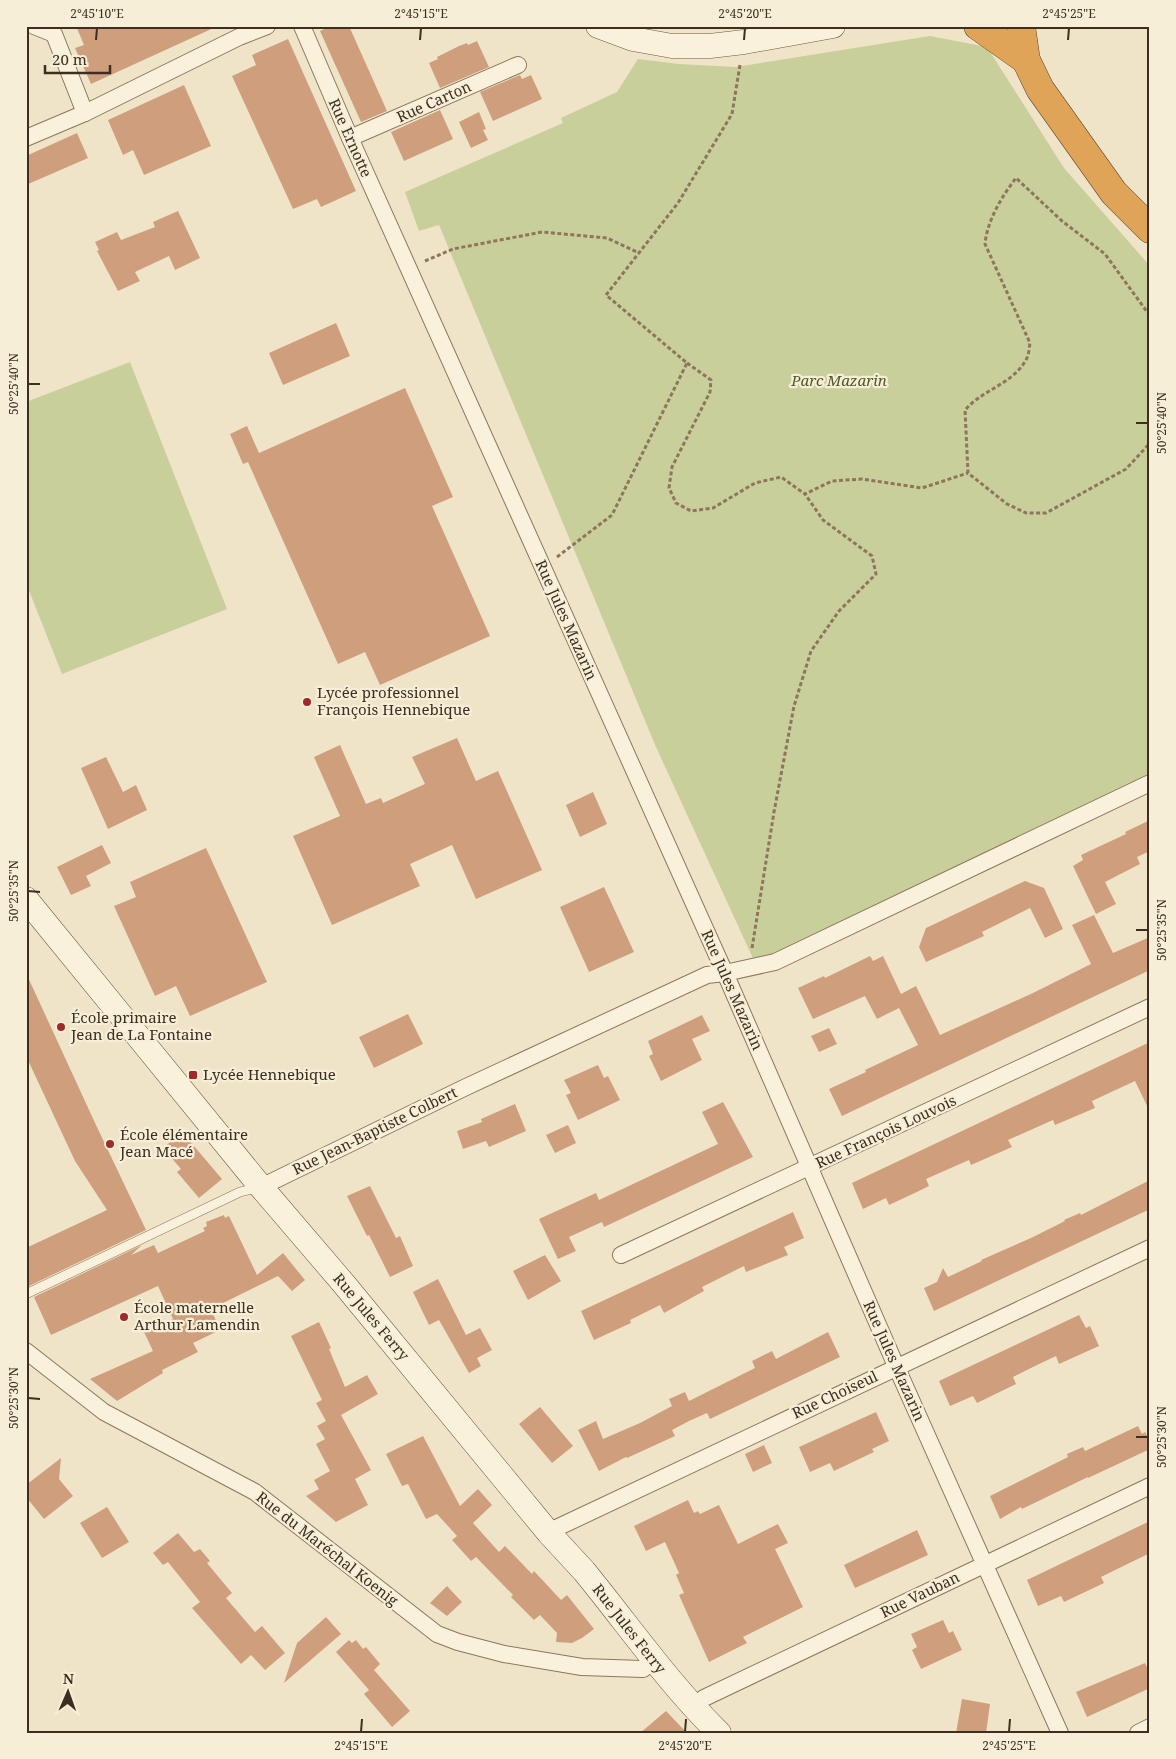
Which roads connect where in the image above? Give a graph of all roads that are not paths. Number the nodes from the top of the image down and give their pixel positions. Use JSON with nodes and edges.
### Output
{"nodes":[{"id":1,"x":30,"y":26,"type":"edge"},
{"id":2,"x":34,"y":26,"type":"edge"},
{"id":3,"x":267,"y":26,"type":"edge"},
{"id":4,"x":302,"y":26,"type":"edge"},
{"id":5,"x":598,"y":26,"type":"edge"},
{"id":6,"x":832,"y":26,"type":"edge"},
{"id":7,"x":978,"y":26,"type":"edge"},
{"id":8,"x":1022,"y":26,"type":"edge"},
{"id":9,"x":26,"y":28,"type":"edge"},
{"id":10,"x":1026,"y":60,"type":"junction"},
{"id":11,"x":518,"y":65,"type":"dead end"},
{"id":12,"x":85,"y":113,"type":"junction"},
{"id":13,"x":26,"y":138,"type":"edge"},
{"id":14,"x":350,"y":138,"type":"junction"},
{"id":15,"x":1150,"y":230,"type":"edge"},
{"id":16,"x":400,"y":249,"type":"joint"},
{"id":17,"x":1150,"y":783,"type":"edge"},
{"id":18,"x":26,"y":900,"type":"edge"},
{"id":19,"x":725,"y":973,"type":"junction"},
{"id":20,"x":1150,"y":1007,"type":"edge"},
{"id":21,"x":810,"y":1167,"type":"junction"},
{"id":22,"x":261,"y":1187,"type":"junction"},
{"id":23,"x":1150,"y":1248,"type":"edge"},
{"id":24,"x":621,"y":1255,"type":"dead end"},
{"id":25,"x":26,"y":1294,"type":"edge"},
{"id":26,"x":26,"y":1351,"type":"edge"},
{"id":27,"x":896,"y":1366,"type":"junction"},
{"id":28,"x":1150,"y":1486,"type":"edge"},
{"id":29,"x":548,"y":1532,"type":"junction"},
{"id":30,"x":984,"y":1564,"type":"junction"},
{"id":31,"x":654,"y":1661,"type":"junction"},
{"id":32,"x":693,"y":1708,"type":"junction"},
{"id":33,"x":1150,"y":1727,"type":"edge"},
{"id":34,"x":719,"y":1733,"type":"edge"},
{"id":35,"x":1060,"y":1733,"type":"edge"},
{"id":36,"x":1138,"y":1733,"type":"edge"}],
"edges":[{"from":1,"to":9,"type":"street"},
{"from":2,"to":12,"type":"street"},
{"from":3,"to":12,"type":"street"},
{"from":4,"to":14,"type":"street","name":"Rue Ernotte"},
{"from":5,"to":6,"type":"street"},
{"from":7,"to":10,"type":"highway"},
{"from":8,"to":10,"type":"highway"},
{"from":10,"to":15,"type":"highway"},
{"from":11,"to":14,"type":"street","name":"Rue Carton"},
{"from":12,"to":13,"type":"street"},
{"from":14,"to":16,"type":"street","name":"Rue Ernotte"},
{"from":16,"to":19,"type":"street","name":"Rue Jules Mazarin"},
{"from":17,"to":19,"type":"street","name":"Rue Jean-Baptiste Colbert"},
{"from":18,"to":22,"type":"street","name":"Rue Jules Ferry"},
{"from":19,"to":21,"type":"street","name":"Rue Jules Mazarin"},
{"from":19,"to":22,"type":"street","name":"Rue Jean-Baptiste Colbert"},
{"from":20,"to":21,"type":"street","name":"Rue François Louvois"},
{"from":21,"to":24,"type":"street","name":"Rue François Louvois"},
{"from":21,"to":27,"type":"street","name":"Rue Jules Mazarin"},
{"from":22,"to":25,"type":"lane","name":"Rue Jean-Baptiste Colbert"},
{"from":22,"to":29,"type":"street","name":"Rue Jules Ferry"},
{"from":23,"to":27,"type":"street","name":"Rue Choiseul"},
{"from":26,"to":31,"type":"street","name":"Rue du Maréchal Koenig"},
{"from":27,"to":29,"type":"street","name":"Rue Choiseul"},
{"from":27,"to":30,"type":"street","name":"Rue Jules Mazarin"},
{"from":28,"to":30,"type":"street","name":"Rue Vauban"},
{"from":29,"to":31,"type":"street","name":"Rue Jules Ferry"},
{"from":30,"to":32,"type":"street","name":"Rue Vauban"},
{"from":30,"to":35,"type":"street","name":"Rue Jules Mazarin"},
{"from":31,"to":32,"type":"street","name":"Rue Jules Ferry"},
{"from":32,"to":34,"type":"street","name":"Rue Jules Ferry"},
{"from":33,"to":36,"type":"street"}]}
